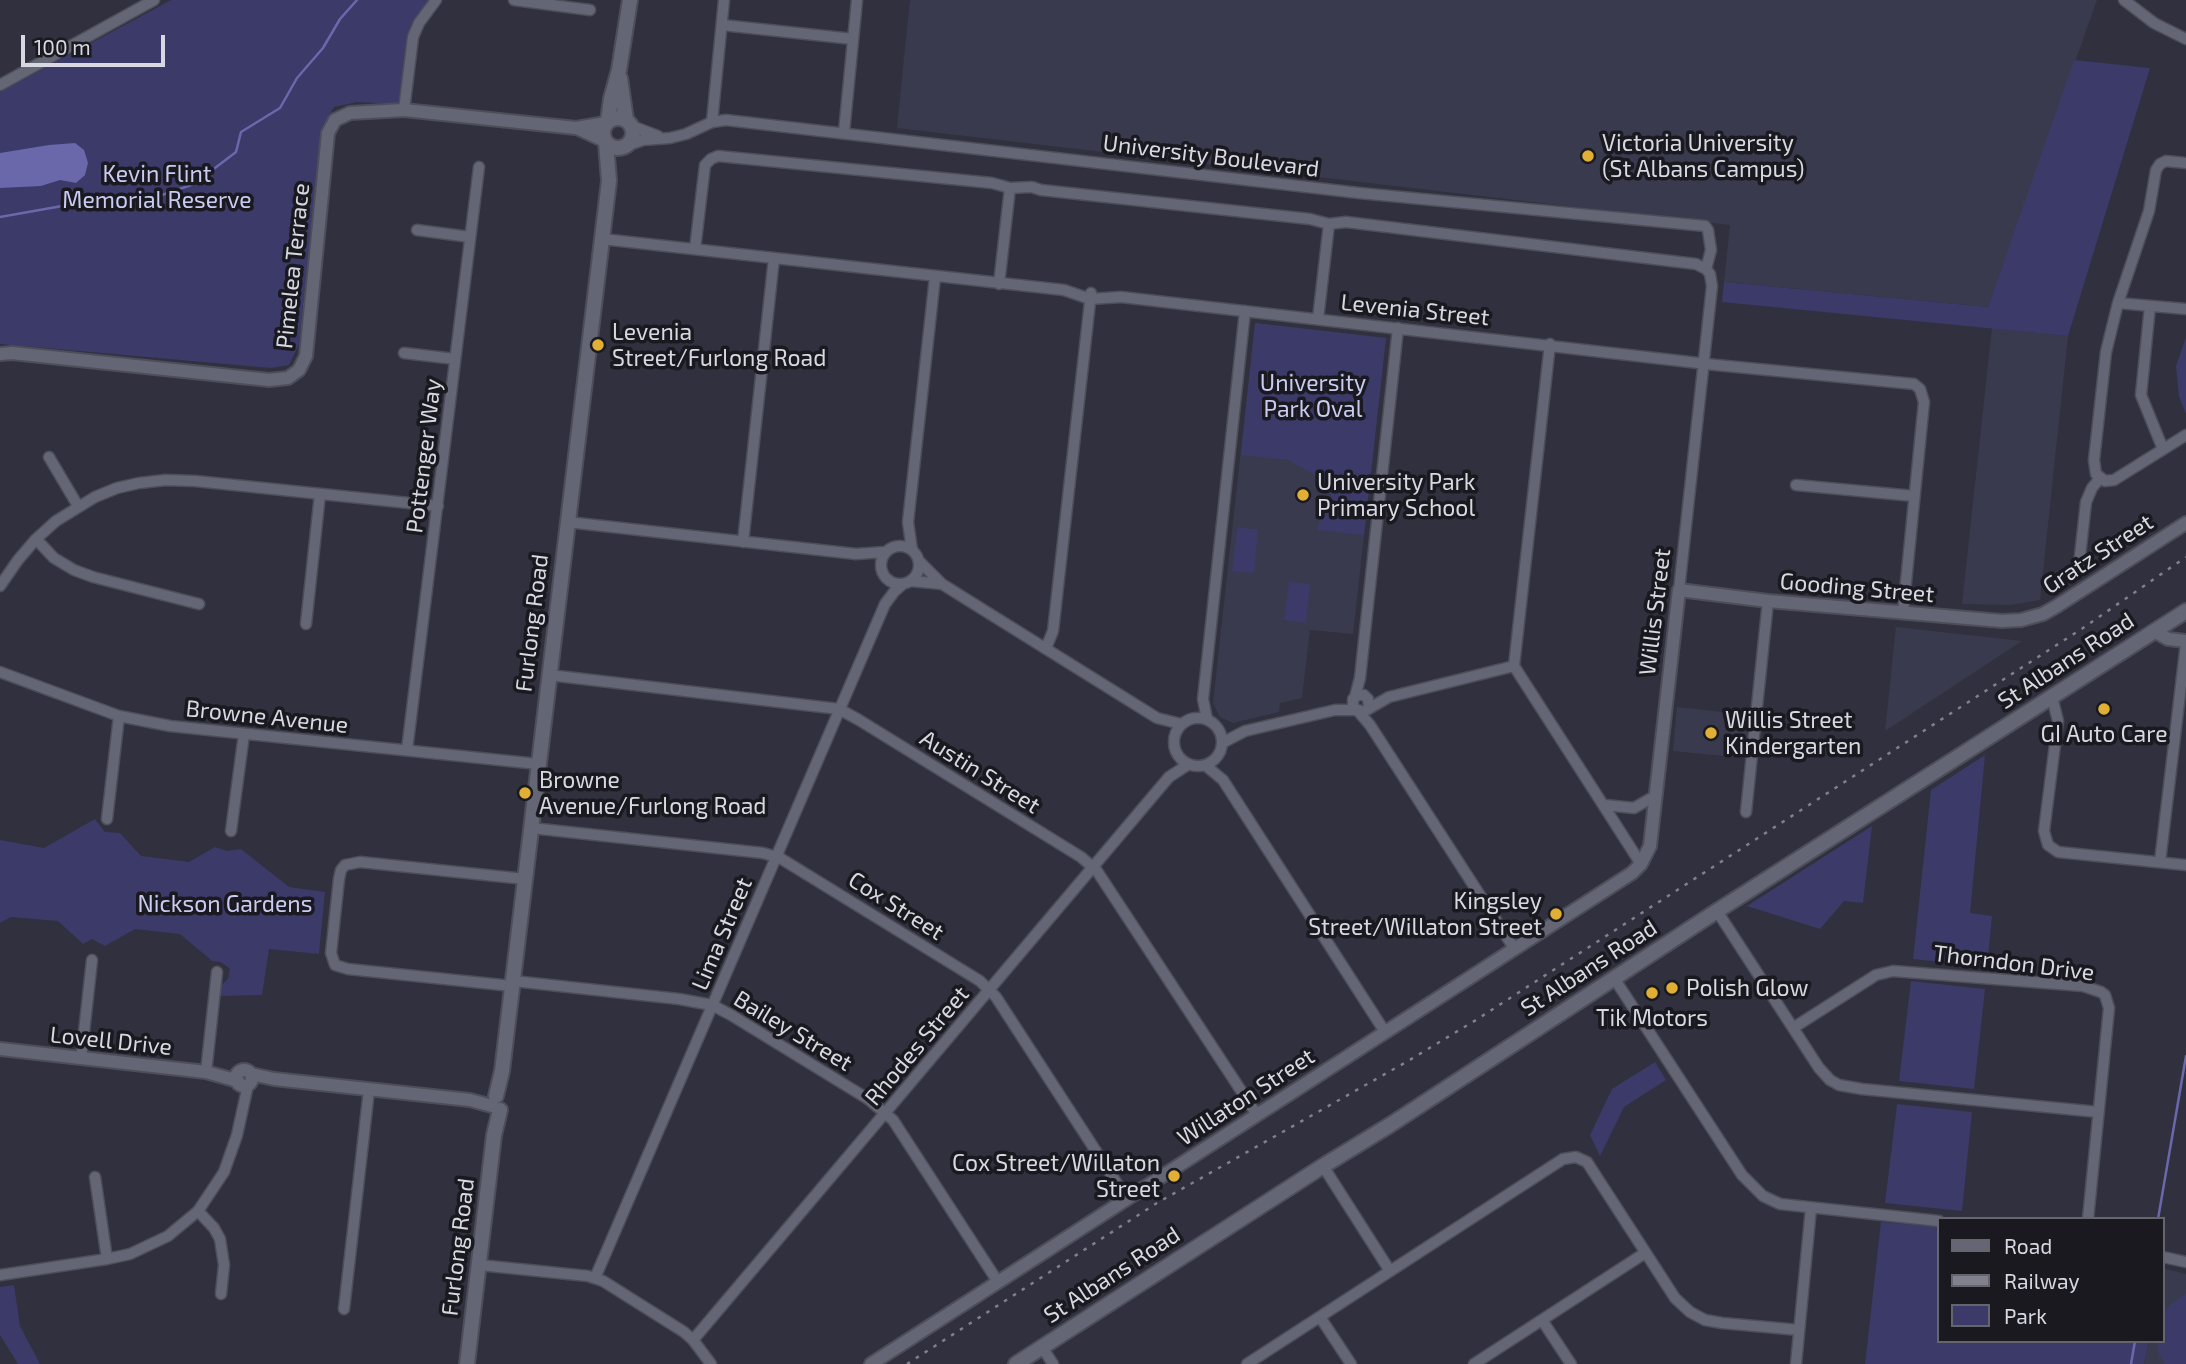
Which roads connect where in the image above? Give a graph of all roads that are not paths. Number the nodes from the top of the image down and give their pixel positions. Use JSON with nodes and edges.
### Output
{"nodes":[{"id":1,"x":154,"y":0,"type":"edge"},
{"id":2,"x":436,"y":0,"type":"edge"},
{"id":3,"x":513,"y":0,"type":"edge"},
{"id":4,"x":630,"y":0,"type":"edge"},
{"id":5,"x":724,"y":0,"type":"edge"},
{"id":6,"x":857,"y":0,"type":"edge"},
{"id":7,"x":2124,"y":0,"type":"edge"},
{"id":8,"x":590,"y":10,"type":"dead end"},
{"id":9,"x":722,"y":25,"type":"junction"},
{"id":10,"x":853,"y":39,"type":"junction"},
{"id":11,"x":2186,"y":39,"type":"edge"},
{"id":12,"x":619,"y":70,"type":"junction"},
{"id":13,"x":0,"y":85,"type":"edge"},
{"id":14,"x":404,"y":110,"type":"junction"},
{"id":15,"x":607,"y":122,"type":"junction"},
{"id":16,"x":712,"y":122,"type":"junction"},
{"id":17,"x":629,"y":123,"type":"junction"},
{"id":18,"x":576,"y":128,"type":"junction"},
{"id":19,"x":844,"y":132,"type":"junction"},
{"id":20,"x":670,"y":138,"type":"junction"},
{"id":21,"x":606,"y":142,"type":"junction"},
{"id":22,"x":625,"y":147,"type":"junction"},
{"id":23,"x":2186,"y":163,"type":"edge"},
{"id":24,"x":480,"y":167,"type":"dead end"},
{"id":25,"x":609,"y":181,"type":"junction"},
{"id":26,"x":1010,"y":192,"type":"junction"},
{"id":27,"x":1328,"y":228,"type":"junction"},
{"id":28,"x":417,"y":230,"type":"dead end"},
{"id":29,"x":471,"y":237,"type":"junction"},
{"id":30,"x":602,"y":239,"type":"junction"},
{"id":31,"x":695,"y":249,"type":"junction"},
{"id":32,"x":774,"y":258,"type":"junction"},
{"id":33,"x":1706,"y":269,"type":"junction"},
{"id":34,"x":934,"y":277,"type":"junction"},
{"id":35,"x":999,"y":284,"type":"junction"},
{"id":36,"x":1090,"y":296,"type":"junction"},
{"id":37,"x":2118,"y":303,"type":"junction"},
{"id":38,"x":2150,"y":306,"type":"junction"},
{"id":39,"x":2186,"y":309,"type":"edge"},
{"id":40,"x":1245,"y":311,"type":"junction"},
{"id":41,"x":1318,"y":319,"type":"junction"},
{"id":42,"x":1398,"y":328,"type":"junction"},
{"id":43,"x":1550,"y":344,"type":"junction"},
{"id":44,"x":4,"y":352,"type":"edge"},
{"id":45,"x":404,"y":353,"type":"dead end"},
{"id":46,"x":455,"y":359,"type":"junction"},
{"id":47,"x":1704,"y":362,"type":"junction"},
{"id":48,"x":2186,"y":435,"type":"edge"},
{"id":49,"x":2163,"y":449,"type":"junction"},
{"id":50,"x":49,"y":457,"type":"dead end"},
{"id":51,"x":2100,"y":478,"type":"junction"},
{"id":52,"x":1796,"y":485,"type":"dead end"},
{"id":53,"x":320,"y":494,"type":"junction"},
{"id":54,"x":1914,"y":496,"type":"junction"},
{"id":55,"x":78,"y":506,"type":"junction"},
{"id":56,"x":438,"y":506,"type":"junction"},
{"id":57,"x":908,"y":522,"type":"junction"},
{"id":58,"x":567,"y":523,"type":"junction"},
{"id":59,"x":2186,"y":523,"type":"edge"},
{"id":60,"x":36,"y":539,"type":"junction"},
{"id":61,"x":743,"y":542,"type":"junction"},
{"id":62,"x":889,"y":549,"type":"junction"},
{"id":63,"x":912,"y":550,"type":"junction"},
{"id":64,"x":856,"y":554,"type":"junction"},
{"id":65,"x":919,"y":561,"type":"junction"},
{"id":66,"x":2079,"y":565,"type":"dead end"},
{"id":67,"x":882,"y":572,"type":"junction"},
{"id":68,"x":907,"y":582,"type":"junction"},
{"id":69,"x":942,"y":584,"type":"junction"},
{"id":70,"x":0,"y":586,"type":"edge"},
{"id":71,"x":1679,"y":590,"type":"junction"},
{"id":72,"x":1769,"y":601,"type":"junction"},
{"id":73,"x":199,"y":604,"type":"dead end"},
{"id":74,"x":884,"y":604,"type":"junction"},
{"id":75,"x":2186,"y":611,"type":"edge"},
{"id":76,"x":1903,"y":612,"type":"junction"},
{"id":77,"x":2032,"y":618,"type":"joint"},
{"id":78,"x":306,"y":624,"type":"dead end"},
{"id":79,"x":2154,"y":631,"type":"junction"},
{"id":80,"x":2186,"y":642,"type":"edge"},
{"id":81,"x":1046,"y":648,"type":"junction"},
{"id":82,"x":1514,"y":666,"type":"junction"},
{"id":83,"x":549,"y":675,"type":"junction"},
{"id":84,"x":1,"y":676,"type":"edge"},
{"id":85,"x":2052,"y":697,"type":"junction"},
{"id":86,"x":1203,"y":699,"type":"junction"},
{"id":87,"x":1361,"y":703,"type":"junction"},
{"id":88,"x":839,"y":709,"type":"junction"},
{"id":89,"x":119,"y":716,"type":"junction"},
{"id":90,"x":1157,"y":718,"type":"junction"},
{"id":91,"x":1194,"y":718,"type":"junction"},
{"id":92,"x":1207,"y":719,"type":"junction"},
{"id":93,"x":1181,"y":724,"type":"junction"},
{"id":94,"x":1219,"y":730,"type":"junction"},
{"id":95,"x":1245,"y":731,"type":"junction"},
{"id":96,"x":243,"y":734,"type":"junction"},
{"id":97,"x":1174,"y":738,"type":"junction"},
{"id":98,"x":1222,"y":743,"type":"junction"},
{"id":99,"x":407,"y":750,"type":"junction"},
{"id":100,"x":1177,"y":754,"type":"junction"},
{"id":101,"x":1216,"y":758,"type":"junction"},
{"id":102,"x":538,"y":764,"type":"junction"},
{"id":103,"x":1189,"y":764,"type":"junction"},
{"id":104,"x":1205,"y":765,"type":"junction"},
{"id":105,"x":1169,"y":776,"type":"junction"},
{"id":106,"x":1223,"y":780,"type":"junction"},
{"id":107,"x":1655,"y":796,"type":"junction"},
{"id":108,"x":1605,"y":806,"type":"junction"},
{"id":109,"x":1746,"y":812,"type":"dead end"},
{"id":110,"x":107,"y":819,"type":"dead end"},
{"id":111,"x":531,"y":828,"type":"junction"},
{"id":112,"x":231,"y":831,"type":"dead end"},
{"id":113,"x":775,"y":856,"type":"junction"},
{"id":114,"x":2160,"y":862,"type":"junction"},
{"id":115,"x":1641,"y":864,"type":"junction"},
{"id":116,"x":2186,"y":865,"type":"edge"},
{"id":117,"x":1093,"y":866,"type":"junction"},
{"id":118,"x":525,"y":879,"type":"junction"},
{"id":119,"x":1717,"y":911,"type":"junction"},
{"id":120,"x":1514,"y":948,"type":"junction"},
{"id":121,"x":92,"y":960,"type":"dead end"},
{"id":122,"x":217,"y":972,"type":"dead end"},
{"id":123,"x":1614,"y":978,"type":"junction"},
{"id":124,"x":513,"y":983,"type":"junction"},
{"id":125,"x":990,"y":989,"type":"junction"},
{"id":126,"x":712,"y":1005,"type":"junction"},
{"id":127,"x":1793,"y":1027,"type":"junction"},
{"id":128,"x":1385,"y":1032,"type":"junction"},
{"id":129,"x":0,"y":1049,"type":"edge"},
{"id":130,"x":81,"y":1059,"type":"junction"},
{"id":131,"x":212,"y":1073,"type":"junction"},
{"id":132,"x":244,"y":1080,"type":"junction"},
{"id":133,"x":369,"y":1090,"type":"junction"},
{"id":134,"x":496,"y":1103,"type":"junction"},
{"id":135,"x":884,"y":1111,"type":"junction"},
{"id":136,"x":2098,"y":1112,"type":"junction"},
{"id":137,"x":1257,"y":1115,"type":"junction"},
{"id":138,"x":1323,"y":1166,"type":"junction"},
{"id":139,"x":95,"y":1177,"type":"dead end"},
{"id":140,"x":1127,"y":1199,"type":"junction"},
{"id":141,"x":1811,"y":1208,"type":"junction"},
{"id":142,"x":198,"y":1211,"type":"junction"},
{"id":143,"x":2088,"y":1217,"type":"edge"},
{"id":144,"x":1938,"y":1221,"type":"edge"},
{"id":145,"x":1645,"y":1253,"type":"junction"},
{"id":146,"x":2165,"y":1257,"type":"edge"},
{"id":147,"x":107,"y":1259,"type":"junction"},
{"id":148,"x":2186,"y":1262,"type":"edge"},
{"id":149,"x":479,"y":1265,"type":"junction"},
{"id":150,"x":1390,"y":1271,"type":"junction"},
{"id":151,"x":0,"y":1275,"type":"edge"},
{"id":152,"x":595,"y":1278,"type":"junction"},
{"id":153,"x":998,"y":1282,"type":"junction"},
{"id":154,"x":221,"y":1294,"type":"dead end"},
{"id":155,"x":344,"y":1310,"type":"dead end"},
{"id":156,"x":1320,"y":1317,"type":"junction"},
{"id":157,"x":1542,"y":1320,"type":"junction"},
{"id":158,"x":1799,"y":1330,"type":"junction"},
{"id":159,"x":693,"y":1340,"type":"junction"},
{"id":160,"x":1042,"y":1347,"type":"junction"},
{"id":161,"x":467,"y":1364,"type":"edge"},
{"id":162,"x":711,"y":1364,"type":"edge"},
{"id":163,"x":871,"y":1364,"type":"edge"},
{"id":164,"x":1016,"y":1364,"type":"edge"},
{"id":165,"x":1053,"y":1364,"type":"edge"},
{"id":166,"x":1247,"y":1364,"type":"edge"},
{"id":167,"x":1351,"y":1364,"type":"edge"},
{"id":168,"x":1474,"y":1364,"type":"edge"},
{"id":169,"x":1571,"y":1364,"type":"edge"},
{"id":170,"x":1796,"y":1364,"type":"edge"}],
"edges":[{"from":1,"to":13,"type":"street"},
{"from":2,"to":14,"type":"street"},
{"from":3,"to":8,"type":"street"},
{"from":4,"to":12,"type":"main road"},
{"from":5,"to":9,"type":"street"},
{"from":6,"to":10,"type":"street"},
{"from":7,"to":11,"type":"street"},
{"from":9,"to":10,"type":"street"},
{"from":9,"to":16,"type":"street"},
{"from":10,"to":19,"type":"street"},
{"from":12,"to":15,"type":"main road"},
{"from":12,"to":17,"type":"main road"},
{"from":14,"to":18,"type":"street","name":"Pimelea Terrace"},
{"from":14,"to":44,"type":"street","name":"Pimelea Terrace"},
{"from":15,"to":17,"type":"main road"},
{"from":15,"to":18,"type":"street","name":"Pimelea Terrace"},
{"from":15,"to":21,"type":"main road"},
{"from":16,"to":19,"type":"street","name":"University Boulevard"},
{"from":16,"to":20,"type":"street","name":"University Boulevard"},
{"from":17,"to":20,"type":"street"},
{"from":17,"to":22,"type":"main road"},
{"from":18,"to":21,"type":"street","name":"Pimelea Terrace"},
{"from":19,"to":33,"type":"street","name":"University Boulevard"},
{"from":20,"to":22,"type":"street","name":"University Boulevard"},
{"from":21,"to":22,"type":"main road"},
{"from":21,"to":25,"type":"main road","name":"Furlong Road"},
{"from":22,"to":25,"type":"main road","name":"Furlong Road"},
{"from":23,"to":37,"type":"street"},
{"from":24,"to":29,"type":"street","name":"Pottenger Way"},
{"from":25,"to":30,"type":"main road","name":"Furlong Road"},
{"from":26,"to":27,"type":"street"},
{"from":26,"to":31,"type":"street"},
{"from":26,"to":35,"type":"street"},
{"from":27,"to":33,"type":"street"},
{"from":27,"to":41,"type":"street"},
{"from":28,"to":29,"type":"street"},
{"from":29,"to":46,"type":"street","name":"Pottenger Way"},
{"from":30,"to":31,"type":"street","name":"Levenia Street"},
{"from":30,"to":58,"type":"main road","name":"Furlong Road"},
{"from":31,"to":32,"type":"street","name":"Levenia Street"},
{"from":32,"to":34,"type":"street","name":"Levenia Street"},
{"from":32,"to":61,"type":"street"},
{"from":33,"to":47,"type":"street","name":"Willis Street"},
{"from":34,"to":35,"type":"street","name":"Levenia Street"},
{"from":34,"to":57,"type":"street"},
{"from":35,"to":36,"type":"street","name":"Levenia Street"},
{"from":36,"to":40,"type":"street","name":"Levenia Street"},
{"from":36,"to":81,"type":"street"},
{"from":37,"to":38,"type":"street"},
{"from":37,"to":51,"type":"street"},
{"from":38,"to":39,"type":"street"},
{"from":38,"to":49,"type":"street"},
{"from":40,"to":41,"type":"street","name":"Levenia Street"},
{"from":40,"to":86,"type":"street"},
{"from":41,"to":42,"type":"street","name":"Levenia Street"},
{"from":42,"to":43,"type":"street","name":"Levenia Street"},
{"from":42,"to":87,"type":"street"},
{"from":43,"to":47,"type":"street","name":"Levenia Street"},
{"from":43,"to":82,"type":"street"},
{"from":45,"to":46,"type":"street"},
{"from":46,"to":56,"type":"street","name":"Pottenger Way"},
{"from":47,"to":54,"type":"street","name":"Levenia Street"},
{"from":47,"to":71,"type":"street","name":"Willis Street"},
{"from":48,"to":49,"type":"street"},
{"from":49,"to":51,"type":"street"},
{"from":50,"to":55,"type":"street"},
{"from":51,"to":66,"type":"street"},
{"from":52,"to":54,"type":"street"},
{"from":53,"to":55,"type":"street"},
{"from":53,"to":56,"type":"street"},
{"from":53,"to":78,"type":"street"},
{"from":54,"to":76,"type":"street"},
{"from":55,"to":60,"type":"street"},
{"from":56,"to":99,"type":"street","name":"Pottenger Way"},
{"from":57,"to":62,"type":"street"},
{"from":57,"to":63,"type":"street"},
{"from":58,"to":61,"type":"street"},
{"from":58,"to":83,"type":"main road","name":"Furlong Road"},
{"from":59,"to":77,"type":"street","name":"Gratz Street"},
{"from":60,"to":70,"type":"street"},
{"from":60,"to":73,"type":"street"},
{"from":61,"to":64,"type":"street"},
{"from":62,"to":63,"type":"street"},
{"from":62,"to":64,"type":"street"},
{"from":62,"to":67,"type":"street"},
{"from":63,"to":65,"type":"street"},
{"from":64,"to":67,"type":"street"},
{"from":65,"to":68,"type":"street"},
{"from":65,"to":69,"type":"street"},
{"from":67,"to":68,"type":"street"},
{"from":67,"to":74,"type":"street","name":"Lima Street"},
{"from":68,"to":69,"type":"street"},
{"from":68,"to":74,"type":"street","name":"Lima Street"},
{"from":69,"to":81,"type":"street"},
{"from":71,"to":72,"type":"street","name":"Gooding Street"},
{"from":71,"to":107,"type":"street","name":"Willis Street"},
{"from":72,"to":76,"type":"street","name":"Gooding Street"},
{"from":72,"to":109,"type":"street"},
{"from":74,"to":88,"type":"street","name":"Lima Street"},
{"from":75,"to":79,"type":"main road","name":"St Albans Road"},
{"from":76,"to":77,"type":"street","name":"Gooding Street"},
{"from":79,"to":80,"type":"street"},
{"from":79,"to":85,"type":"main road","name":"St Albans Road"},
{"from":80,"to":114,"type":"street"},
{"from":81,"to":90,"type":"street"},
{"from":82,"to":87,"type":"street"},
{"from":82,"to":108,"type":"street"},
{"from":83,"to":88,"type":"street","name":"Austin Street"},
{"from":83,"to":102,"type":"main road","name":"Furlong Road"},
{"from":84,"to":89,"type":"street","name":"Browne Avenue"},
{"from":85,"to":114,"type":"street"},
{"from":85,"to":119,"type":"main road","name":"St Albans Road"},
{"from":86,"to":91,"type":"street"},
{"from":86,"to":92,"type":"street"},
{"from":87,"to":95,"type":"street"},
{"from":87,"to":120,"type":"street"},
{"from":88,"to":113,"type":"street","name":"Lima Street"},
{"from":88,"to":117,"type":"street","name":"Austin Street"},
{"from":89,"to":96,"type":"street","name":"Browne Avenue"},
{"from":89,"to":110,"type":"street"},
{"from":90,"to":93,"type":"street"},
{"from":90,"to":97,"type":"street"},
{"from":91,"to":92,"type":"street"},
{"from":91,"to":93,"type":"street"},
{"from":92,"to":94,"type":"street"},
{"from":93,"to":97,"type":"street"},
{"from":94,"to":95,"type":"street"},
{"from":94,"to":98,"type":"street"},
{"from":95,"to":98,"type":"street"},
{"from":96,"to":99,"type":"street","name":"Browne Avenue"},
{"from":96,"to":112,"type":"street"},
{"from":97,"to":100,"type":"street"},
{"from":98,"to":101,"type":"street"},
{"from":99,"to":102,"type":"street","name":"Browne Avenue"},
{"from":100,"to":103,"type":"street"},
{"from":100,"to":105,"type":"street","name":"Rhodes Street"},
{"from":101,"to":104,"type":"street"},
{"from":101,"to":106,"type":"street"},
{"from":102,"to":111,"type":"main road","name":"Furlong Road"},
{"from":103,"to":104,"type":"street"},
{"from":103,"to":105,"type":"street","name":"Rhodes Street"},
{"from":104,"to":106,"type":"street"},
{"from":105,"to":117,"type":"street","name":"Rhodes Street"},
{"from":106,"to":128,"type":"street"},
{"from":107,"to":108,"type":"street"},
{"from":107,"to":115,"type":"street","name":"Willis Street"},
{"from":108,"to":115,"type":"street"},
{"from":111,"to":113,"type":"street","name":"Cox Street"},
{"from":111,"to":118,"type":"main road","name":"Furlong Road"},
{"from":113,"to":125,"type":"street","name":"Cox Street"},
{"from":113,"to":126,"type":"street","name":"Lima Street"},
{"from":114,"to":116,"type":"street"},
{"from":115,"to":120,"type":"street","name":"Willaton Street"},
{"from":117,"to":125,"type":"street","name":"Rhodes Street"},
{"from":117,"to":137,"type":"street","name":"Austin Street"},
{"from":118,"to":124,"type":"main road","name":"Furlong Road"},
{"from":118,"to":124,"type":"street","name":"Bailey Street"},
{"from":119,"to":123,"type":"main road","name":"St Albans Road"},
{"from":119,"to":127,"type":"street"},
{"from":120,"to":128,"type":"street","name":"Willaton Street"},
{"from":121,"to":130,"type":"street"},
{"from":122,"to":131,"type":"street"},
{"from":123,"to":138,"type":"main road","name":"St Albans Road"},
{"from":123,"to":141,"type":"street"},
{"from":124,"to":126,"type":"street","name":"Bailey Street"},
{"from":124,"to":134,"type":"main road","name":"Furlong Road"},
{"from":125,"to":135,"type":"street","name":"Rhodes Street"},
{"from":125,"to":140,"type":"street","name":"Cox Street"},
{"from":126,"to":135,"type":"street","name":"Bailey Street"},
{"from":126,"to":152,"type":"street","name":"Lima Street"},
{"from":127,"to":136,"type":"street"},
{"from":127,"to":136,"type":"street","name":"Thorndon Drive"},
{"from":128,"to":137,"type":"street","name":"Willaton Street"},
{"from":129,"to":130,"type":"street","name":"Lovell Drive"},
{"from":130,"to":131,"type":"street","name":"Lovell Drive"},
{"from":131,"to":132,"type":"street","name":"Lovell Drive"},
{"from":132,"to":133,"type":"street","name":"Lovell Drive"},
{"from":132,"to":142,"type":"street"},
{"from":133,"to":134,"type":"street","name":"Lovell Drive"},
{"from":133,"to":155,"type":"street"},
{"from":134,"to":149,"type":"main road","name":"Furlong Road"},
{"from":135,"to":153,"type":"street","name":"Bailey Street"},
{"from":135,"to":159,"type":"street","name":"Rhodes Street"},
{"from":136,"to":143,"type":"street","name":"Thorndon Drive"},
{"from":137,"to":140,"type":"street","name":"Willaton Street"},
{"from":138,"to":150,"type":"street"},
{"from":138,"to":160,"type":"main road","name":"St Albans Road"},
{"from":139,"to":147,"type":"street"},
{"from":140,"to":153,"type":"street","name":"Willaton Street"},
{"from":141,"to":144,"type":"street"},
{"from":141,"to":158,"type":"street"},
{"from":142,"to":147,"type":"street"},
{"from":142,"to":154,"type":"street"},
{"from":145,"to":150,"type":"street"},
{"from":145,"to":157,"type":"street"},
{"from":145,"to":158,"type":"street"},
{"from":146,"to":148,"type":"street"},
{"from":147,"to":151,"type":"street"},
{"from":149,"to":152,"type":"street"},
{"from":149,"to":161,"type":"main road","name":"Furlong Road"},
{"from":150,"to":156,"type":"street"},
{"from":152,"to":159,"type":"street"},
{"from":153,"to":163,"type":"street","name":"Willaton Street"},
{"from":156,"to":166,"type":"street"},
{"from":156,"to":167,"type":"street"},
{"from":157,"to":168,"type":"street"},
{"from":157,"to":169,"type":"street"},
{"from":158,"to":170,"type":"street"},
{"from":159,"to":162,"type":"street"},
{"from":160,"to":164,"type":"main road","name":"St Albans Road"},
{"from":160,"to":165,"type":"street"}]}
